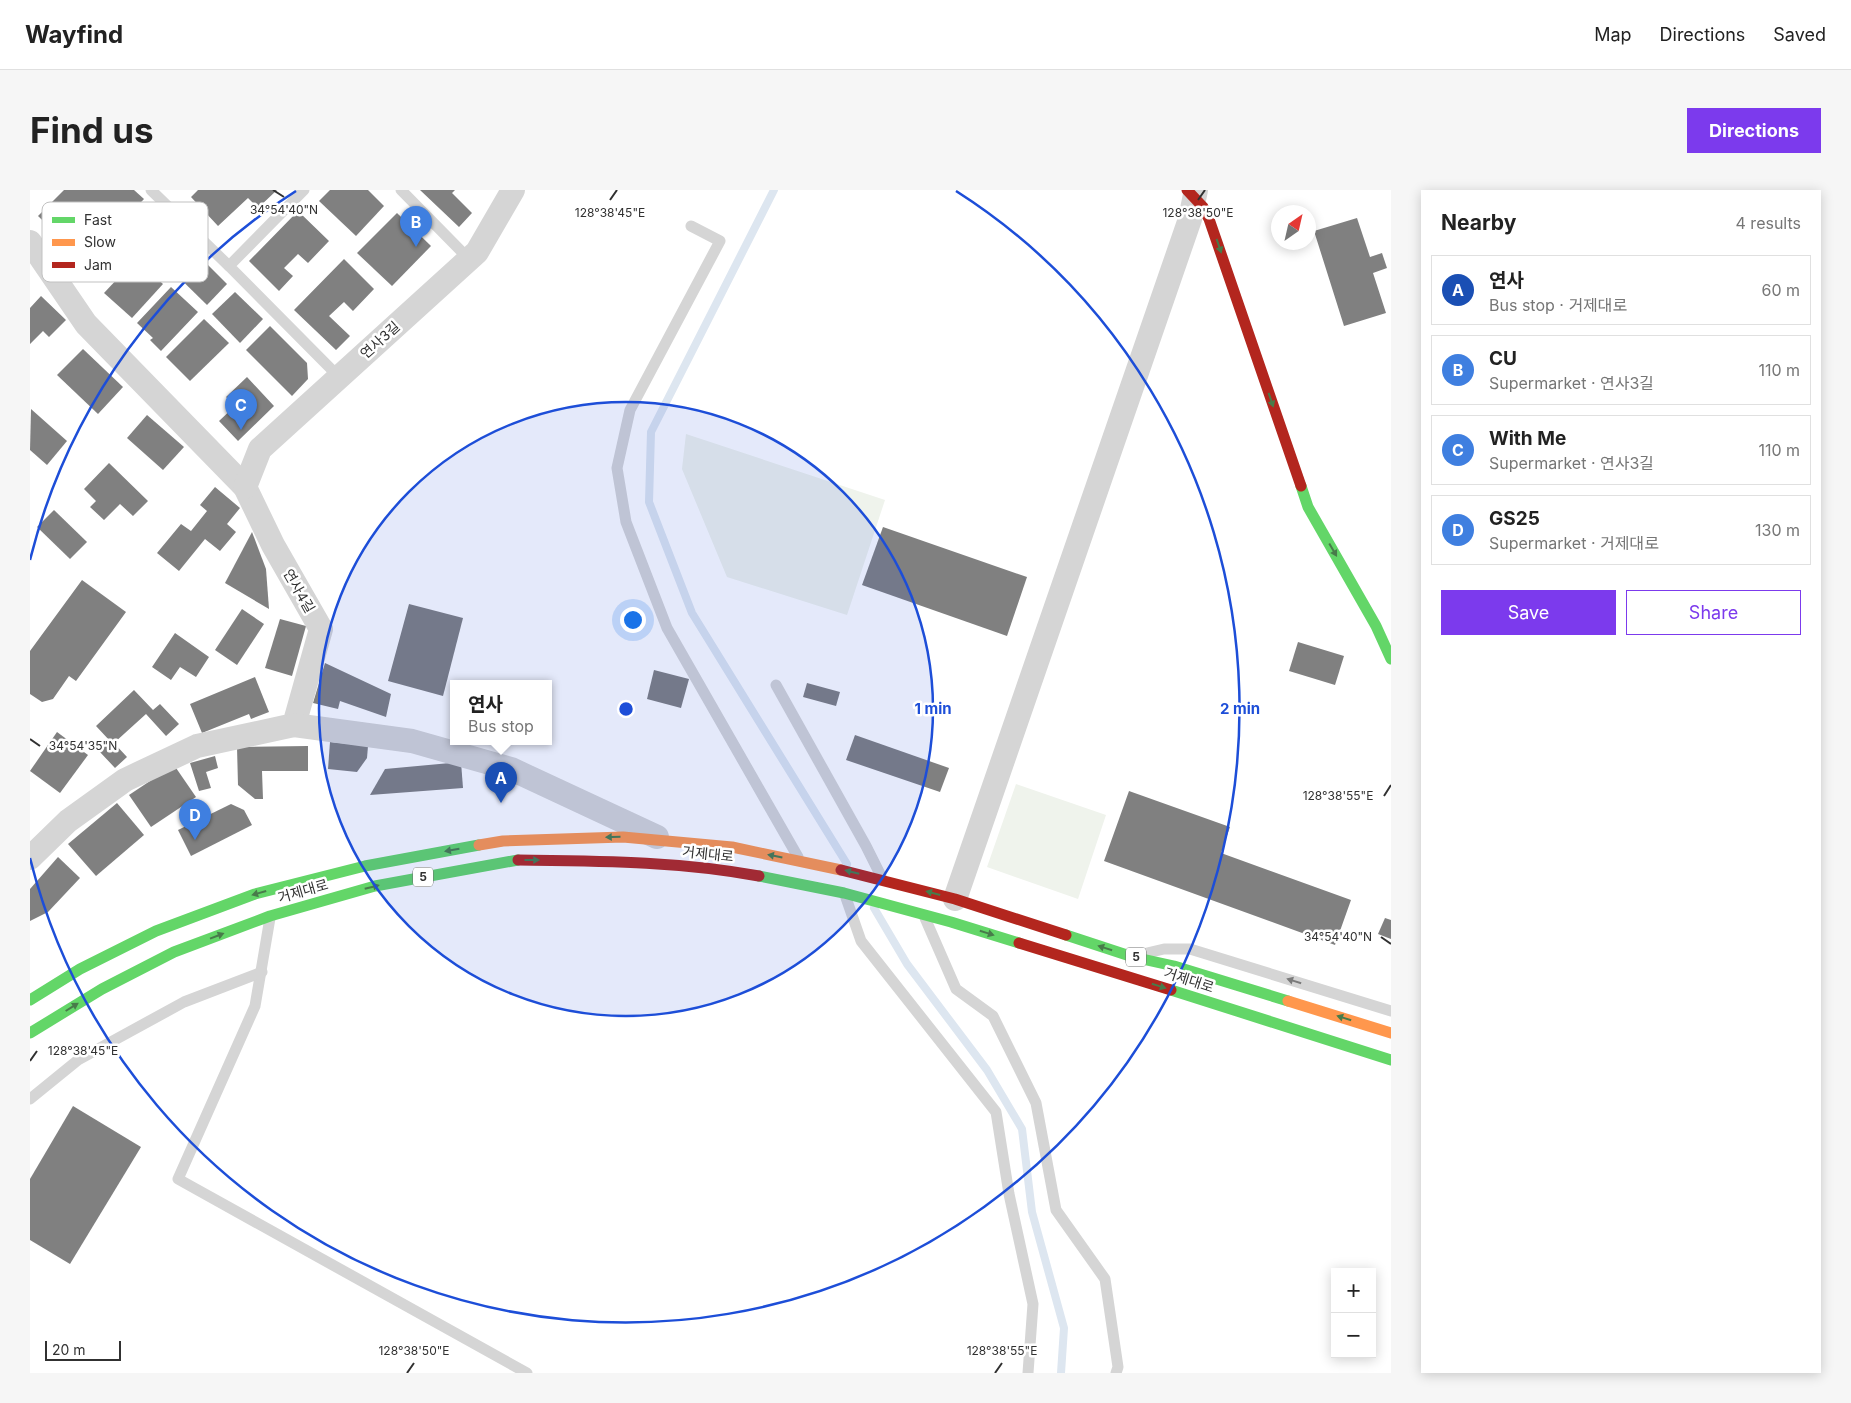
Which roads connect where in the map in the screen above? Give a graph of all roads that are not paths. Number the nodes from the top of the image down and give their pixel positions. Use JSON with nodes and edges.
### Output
{"nodes":[{"id":1,"x":151,"y":190,"type":"edge"},
{"id":2,"x":304,"y":190,"type":"edge"},
{"id":3,"x":401,"y":190,"type":"edge"},
{"id":4,"x":513,"y":190,"type":"edge"},
{"id":5,"x":1192,"y":193,"type":"edge"},
{"id":6,"x":163,"y":202,"type":"edge"},
{"id":7,"x":691,"y":226,"type":"dead end"},
{"id":8,"x":30,"y":242,"type":"edge"},
{"id":9,"x":208,"y":246,"type":"edge"},
{"id":10,"x":469,"y":259,"type":"junction"},
{"id":11,"x":42,"y":260,"type":"edge"},
{"id":12,"x":229,"y":266,"type":"junction"},
{"id":13,"x":57,"y":282,"type":"edge"},
{"id":14,"x":340,"y":377,"type":"junction"},
{"id":15,"x":245,"y":487,"type":"junction"},
{"id":16,"x":1323,"y":512,"type":"dead end"},
{"id":17,"x":1334,"y":529,"type":"dead end"},
{"id":18,"x":1391,"y":659,"type":"edge"},
{"id":19,"x":776,"y":685,"type":"dead end"},
{"id":20,"x":294,"y":725,"type":"junction"},
{"id":21,"x":666,"y":841,"type":"junction"},
{"id":22,"x":30,"y":858,"type":"edge"},
{"id":23,"x":800,"y":861,"type":"junction"},
{"id":24,"x":883,"y":880,"type":"junction"},
{"id":25,"x":844,"y":894,"type":"junction"},
{"id":26,"x":955,"y":899,"type":"junction"},
{"id":27,"x":923,"y":914,"type":"junction"},
{"id":28,"x":270,"y":916,"type":"junction"},
{"id":29,"x":1133,"y":957,"type":"junction"},
{"id":30,"x":262,"y":972,"type":"junction"},
{"id":31,"x":30,"y":1000,"type":"edge"},
{"id":32,"x":1391,"y":1011,"type":"edge"},
{"id":33,"x":30,"y":1033,"type":"edge"},
{"id":34,"x":1391,"y":1033,"type":"edge"},
{"id":35,"x":1391,"y":1060,"type":"edge"},
{"id":36,"x":30,"y":1099,"type":"edge"},
{"id":37,"x":527,"y":1373,"type":"edge"},
{"id":38,"x":1028,"y":1373,"type":"edge"},
{"id":39,"x":1116,"y":1373,"type":"edge"}],
"edges":[{"from":1,"to":6,"type":"lane"},
{"from":2,"to":12,"type":"lane"},
{"from":3,"to":10,"type":"lane"},
{"from":4,"to":10,"type":"street","name":"연사3길"},
{"from":5,"to":18,"type":"main road","one_way":true},
{"from":5,"to":26,"type":"street"},
{"from":7,"to":23,"type":"lane"},
{"from":8,"to":11,"type":"street","name":"연사4길"},
{"from":9,"to":12,"type":"lane"},
{"from":10,"to":14,"type":"street","name":"연사3길"},
{"from":12,"to":14,"type":"lane"},
{"from":13,"to":15,"type":"street","name":"연사4길"},
{"from":14,"to":15,"type":"street","name":"연사3길"},
{"from":15,"to":20,"type":"street","name":"연사4길"},
{"from":16,"to":17,"type":"main road"},
{"from":19,"to":24,"type":"lane"},
{"from":20,"to":21,"type":"street"},
{"from":20,"to":22,"type":"street"},
{"from":23,"to":21,"type":"main road","name":"거제대로","number":"5","one_way":true},
{"from":21,"to":31,"type":"main road","name":"거제대로","number":"5","one_way":true},
{"from":24,"to":23,"type":"main road","name":"거제대로","number":"5","one_way":true},
{"from":26,"to":24,"type":"main road","name":"거제대로","number":"5","one_way":true},
{"from":25,"to":27,"type":"main road","name":"거제대로","number":"5"},
{"from":28,"to":25,"type":"main road","name":"거제대로","number":"5","one_way":true},
{"from":25,"to":38,"type":"lane"},
{"from":29,"to":26,"type":"main road","name":"거제대로","number":"5","one_way":true},
{"from":27,"to":35,"type":"main road","name":"거제대로","number":"5","one_way":true},
{"from":27,"to":39,"type":"lane"},
{"from":28,"to":30,"type":"lane"},
{"from":33,"to":28,"type":"main road","name":"거제대로","number":"5","one_way":true},
{"from":32,"to":29,"type":"lane","one_way":true},
{"from":34,"to":29,"type":"main road","name":"거제대로","number":"5","one_way":true},
{"from":30,"to":36,"type":"lane"},
{"from":30,"to":37,"type":"lane"}]}
